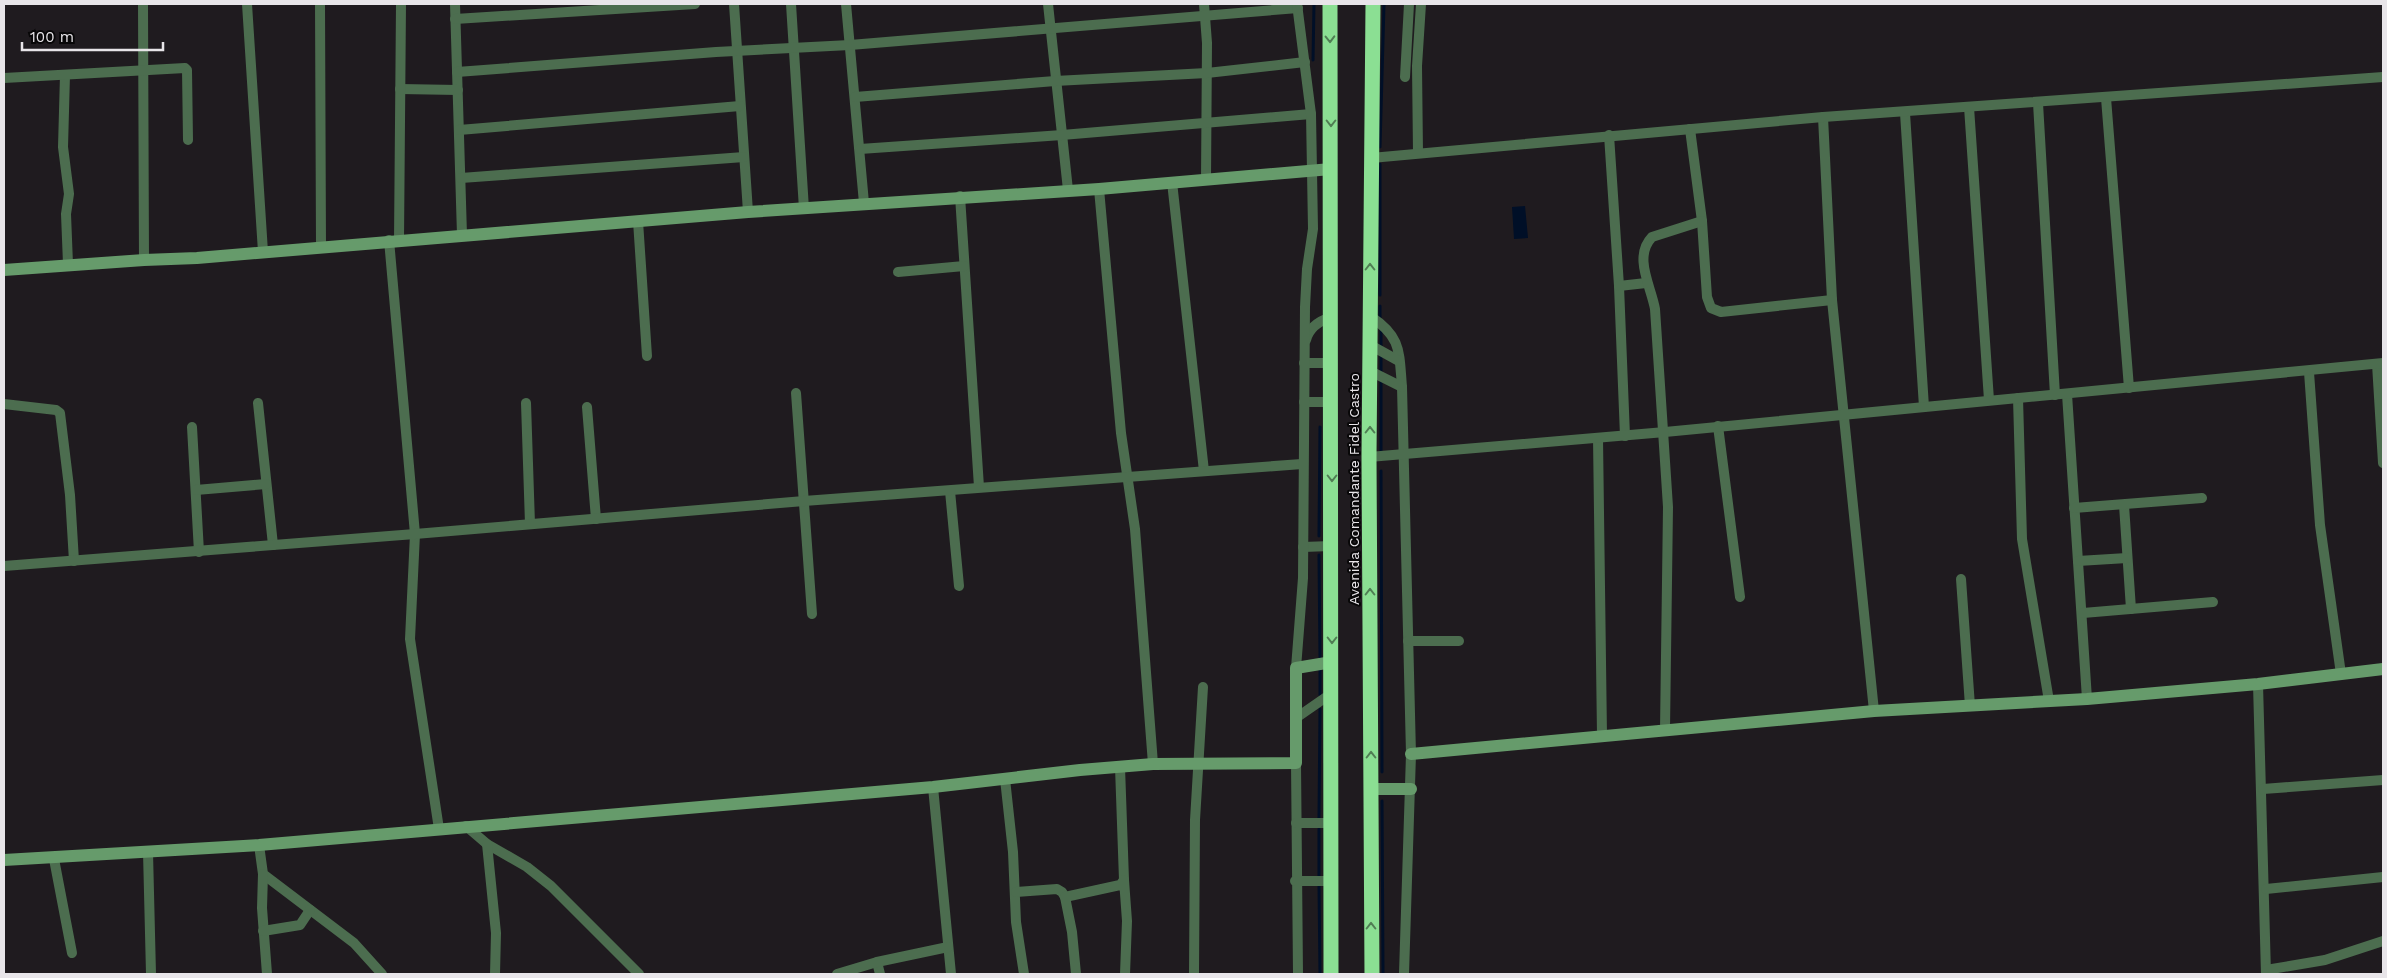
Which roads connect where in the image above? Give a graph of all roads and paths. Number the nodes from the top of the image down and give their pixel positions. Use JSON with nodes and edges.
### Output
{"nodes":[{"id":1,"x":143,"y":4,"type":"edge"},
{"id":2,"x":247,"y":4,"type":"edge"},
{"id":3,"x":320,"y":4,"type":"edge"},
{"id":4,"x":401,"y":4,"type":"edge"},
{"id":5,"x":455,"y":4,"type":"edge"},
{"id":6,"x":695,"y":4,"type":"edge"},
{"id":7,"x":734,"y":4,"type":"edge"},
{"id":8,"x":791,"y":4,"type":"edge"},
{"id":9,"x":846,"y":4,"type":"edge"},
{"id":10,"x":1048,"y":4,"type":"edge"},
{"id":11,"x":1204,"y":4,"type":"edge"},
{"id":12,"x":1330,"y":4,"type":"edge"},
{"id":13,"x":1373,"y":4,"type":"edge"},
{"id":14,"x":1409,"y":4,"type":"edge"},
{"id":15,"x":1421,"y":4,"type":"edge"},
{"id":16,"x":1297,"y":6,"type":"edge"},
{"id":17,"x":1205,"y":16,"type":"junction"},
{"id":18,"x":455,"y":19,"type":"junction"},
{"id":19,"x":1051,"y":28,"type":"junction"},
{"id":20,"x":850,"y":45,"type":"junction"},
{"id":21,"x":794,"y":48,"type":"junction"},
{"id":22,"x":736,"y":51,"type":"junction"},
{"id":23,"x":1305,"y":62,"type":"junction"},
{"id":24,"x":144,"y":69,"type":"junction"},
{"id":25,"x":458,"y":72,"type":"junction"},
{"id":26,"x":1207,"y":72,"type":"junction"},
{"id":27,"x":65,"y":75,"type":"junction"},
{"id":28,"x":1405,"y":77,"type":"dead end"},
{"id":29,"x":2383,"y":77,"type":"edge"},
{"id":30,"x":4,"y":78,"type":"edge"},
{"id":31,"x":1055,"y":81,"type":"junction"},
{"id":32,"x":400,"y":89,"type":"junction"},
{"id":33,"x":458,"y":90,"type":"junction"},
{"id":34,"x":855,"y":97,"type":"junction"},
{"id":35,"x":2106,"y":98,"type":"junction"},
{"id":36,"x":2038,"y":102,"type":"junction"},
{"id":37,"x":740,"y":106,"type":"junction"},
{"id":38,"x":1968,"y":107,"type":"junction"},
{"id":39,"x":1905,"y":113,"type":"junction"},
{"id":40,"x":1311,"y":114,"type":"junction"},
{"id":41,"x":1823,"y":117,"type":"junction"},
{"id":42,"x":1206,"y":122,"type":"junction"},
{"id":43,"x":1690,"y":129,"type":"junction"},
{"id":44,"x":459,"y":130,"type":"junction"},
{"id":45,"x":1062,"y":135,"type":"junction"},
{"id":46,"x":1609,"y":135,"type":"junction"},
{"id":47,"x":188,"y":140,"type":"dead end"},
{"id":48,"x":860,"y":149,"type":"junction"},
{"id":49,"x":1418,"y":153,"type":"junction"},
{"id":50,"x":744,"y":157,"type":"junction"},
{"id":51,"x":1371,"y":158,"type":"junction"},
{"id":52,"x":1331,"y":169,"type":"junction"},
{"id":53,"x":1312,"y":170,"type":"junction"},
{"id":54,"x":461,"y":178,"type":"junction"},
{"id":55,"x":1206,"y":178,"type":"junction"},
{"id":56,"x":1172,"y":182,"type":"junction"},
{"id":57,"x":1099,"y":189,"type":"junction"},
{"id":58,"x":1068,"y":190,"type":"junction"},
{"id":59,"x":960,"y":196,"type":"junction"},
{"id":60,"x":864,"y":203,"type":"junction"},
{"id":61,"x":804,"y":209,"type":"junction"},
{"id":62,"x":748,"y":212,"type":"junction"},
{"id":63,"x":638,"y":221,"type":"junction"},
{"id":64,"x":1702,"y":221,"type":"junction"},
{"id":65,"x":462,"y":235,"type":"junction"},
{"id":66,"x":394,"y":240,"type":"junction"},
{"id":67,"x":321,"y":247,"type":"junction"},
{"id":68,"x":263,"y":252,"type":"junction"},
{"id":69,"x":144,"y":260,"type":"junction"},
{"id":70,"x":68,"y":264,"type":"junction"},
{"id":71,"x":964,"y":266,"type":"junction"},
{"id":72,"x":4,"y":270,"type":"edge"},
{"id":73,"x":898,"y":272,"type":"dead end"},
{"id":74,"x":1646,"y":284,"type":"junction"},
{"id":75,"x":1619,"y":286,"type":"junction"},
{"id":76,"x":1832,"y":300,"type":"junction"},
{"id":77,"x":1370,"y":316,"type":"junction"},
{"id":78,"x":1331,"y":318,"type":"junction"},
{"id":79,"x":1370,"y":345,"type":"junction"},
{"id":80,"x":1304,"y":346,"type":"junction"},
{"id":81,"x":647,"y":356,"type":"dead end"},
{"id":82,"x":1400,"y":361,"type":"junction"},
{"id":83,"x":1304,"y":363,"type":"junction"},
{"id":84,"x":1331,"y":363,"type":"junction"},
{"id":85,"x":2380,"y":364,"type":"edge"},
{"id":86,"x":1370,"y":371,"type":"junction"},
{"id":87,"x":2309,"y":372,"type":"junction"},
{"id":88,"x":1402,"y":387,"type":"junction"},
{"id":89,"x":2129,"y":388,"type":"junction"},
{"id":90,"x":796,"y":393,"type":"dead end"},
{"id":91,"x":2067,"y":394,"type":"junction"},
{"id":92,"x":2056,"y":395,"type":"junction"},
{"id":93,"x":2018,"y":398,"type":"junction"},
{"id":94,"x":1988,"y":400,"type":"junction"},
{"id":95,"x":1304,"y":402,"type":"junction"},
{"id":96,"x":1331,"y":402,"type":"junction"},
{"id":97,"x":258,"y":403,"type":"dead end"},
{"id":98,"x":526,"y":403,"type":"dead end"},
{"id":99,"x":4,"y":404,"type":"edge"},
{"id":100,"x":587,"y":407,"type":"dead end"},
{"id":101,"x":1924,"y":407,"type":"junction"},
{"id":102,"x":1845,"y":414,"type":"junction"},
{"id":103,"x":1718,"y":426,"type":"junction"},
{"id":104,"x":192,"y":427,"type":"dead end"},
{"id":105,"x":1665,"y":432,"type":"junction"},
{"id":106,"x":1625,"y":436,"type":"junction"},
{"id":107,"x":1598,"y":438,"type":"junction"},
{"id":108,"x":2383,"y":439,"type":"edge"},
{"id":109,"x":1403,"y":455,"type":"junction"},
{"id":110,"x":1369,"y":457,"type":"junction"},
{"id":111,"x":2383,"y":463,"type":"edge"},
{"id":112,"x":1302,"y":464,"type":"junction"},
{"id":113,"x":1204,"y":471,"type":"junction"},
{"id":114,"x":1128,"y":477,"type":"junction"},
{"id":115,"x":266,"y":484,"type":"junction"},
{"id":116,"x":979,"y":488,"type":"junction"},
{"id":117,"x":196,"y":490,"type":"junction"},
{"id":118,"x":950,"y":491,"type":"junction"},
{"id":119,"x":2202,"y":498,"type":"dead end"},
{"id":120,"x":804,"y":501,"type":"junction"},
{"id":121,"x":2124,"y":505,"type":"junction"},
{"id":122,"x":2074,"y":508,"type":"junction"},
{"id":123,"x":596,"y":519,"type":"junction"},
{"id":124,"x":530,"y":524,"type":"junction"},
{"id":125,"x":414,"y":534,"type":"junction"},
{"id":126,"x":273,"y":545,"type":"junction"},
{"id":127,"x":1331,"y":546,"type":"junction"},
{"id":128,"x":1303,"y":547,"type":"junction"},
{"id":129,"x":199,"y":552,"type":"junction"},
{"id":130,"x":2127,"y":558,"type":"junction"},
{"id":131,"x":74,"y":561,"type":"junction"},
{"id":132,"x":2078,"y":561,"type":"junction"},
{"id":133,"x":4,"y":566,"type":"edge"},
{"id":134,"x":1961,"y":579,"type":"dead end"},
{"id":135,"x":959,"y":586,"type":"dead end"},
{"id":136,"x":1740,"y":597,"type":"dead end"},
{"id":137,"x":2213,"y":602,"type":"dead end"},
{"id":138,"x":2131,"y":609,"type":"junction"},
{"id":139,"x":2083,"y":613,"type":"junction"},
{"id":140,"x":812,"y":614,"type":"dead end"},
{"id":141,"x":1459,"y":640,"type":"dead end"},
{"id":142,"x":1408,"y":641,"type":"junction"},
{"id":143,"x":1332,"y":662,"type":"junction"},
{"id":144,"x":1296,"y":668,"type":"junction"},
{"id":145,"x":2383,"y":669,"type":"edge"},
{"id":146,"x":2341,"y":674,"type":"junction"},
{"id":147,"x":2258,"y":684,"type":"junction"},
{"id":148,"x":1203,"y":687,"type":"dead end"},
{"id":149,"x":1332,"y":693,"type":"junction"},
{"id":150,"x":2087,"y":699,"type":"junction"},
{"id":151,"x":2049,"y":701,"type":"junction"},
{"id":152,"x":1970,"y":706,"type":"junction"},
{"id":153,"x":1874,"y":710,"type":"junction"},
{"id":154,"x":1296,"y":718,"type":"junction"},
{"id":155,"x":1665,"y":730,"type":"junction"},
{"id":156,"x":1602,"y":735,"type":"junction"},
{"id":157,"x":1411,"y":754,"type":"junction"},
{"id":158,"x":1296,"y":763,"type":"junction"},
{"id":159,"x":1153,"y":764,"type":"junction"},
{"id":160,"x":1198,"y":764,"type":"junction"},
{"id":161,"x":1120,"y":767,"type":"junction"},
{"id":162,"x":1005,"y":780,"type":"junction"},
{"id":163,"x":2383,"y":780,"type":"edge"},
{"id":164,"x":933,"y":787,"type":"junction"},
{"id":165,"x":1371,"y":789,"type":"junction"},
{"id":166,"x":1411,"y":789,"type":"junction"},
{"id":167,"x":2263,"y":789,"type":"junction"},
{"id":168,"x":1296,"y":823,"type":"junction"},
{"id":169,"x":1332,"y":823,"type":"junction"},
{"id":170,"x":466,"y":826,"type":"junction"},
{"id":171,"x":439,"y":829,"type":"junction"},
{"id":172,"x":487,"y":844,"type":"junction"},
{"id":173,"x":259,"y":845,"type":"junction"},
{"id":174,"x":148,"y":852,"type":"junction"},
{"id":175,"x":54,"y":859,"type":"junction"},
{"id":176,"x":4,"y":860,"type":"edge"},
{"id":177,"x":263,"y":874,"type":"junction"},
{"id":178,"x":2383,"y":877,"type":"edge"},
{"id":179,"x":1124,"y":880,"type":"junction"},
{"id":180,"x":1296,"y":881,"type":"junction"},
{"id":181,"x":1332,"y":881,"type":"junction"},
{"id":182,"x":2266,"y":889,"type":"junction"},
{"id":183,"x":1016,"y":892,"type":"junction"},
{"id":184,"x":1065,"y":897,"type":"junction"},
{"id":185,"x":310,"y":910,"type":"junction"},
{"id":186,"x":263,"y":931,"type":"junction"},
{"id":187,"x":2383,"y":941,"type":"edge"},
{"id":188,"x":948,"y":947,"type":"junction"},
{"id":189,"x":72,"y":953,"type":"dead end"},
{"id":190,"x":877,"y":962,"type":"junction"},
{"id":191,"x":2266,"y":972,"type":"edge"},
{"id":192,"x":152,"y":974,"type":"edge"},
{"id":193,"x":267,"y":974,"type":"edge"},
{"id":194,"x":382,"y":974,"type":"edge"},
{"id":195,"x":495,"y":974,"type":"edge"},
{"id":196,"x":639,"y":974,"type":"edge"},
{"id":197,"x":837,"y":974,"type":"edge"},
{"id":198,"x":880,"y":974,"type":"edge"},
{"id":199,"x":951,"y":974,"type":"edge"},
{"id":200,"x":1024,"y":974,"type":"edge"},
{"id":201,"x":1076,"y":974,"type":"edge"},
{"id":202,"x":1125,"y":974,"type":"edge"},
{"id":203,"x":1194,"y":974,"type":"edge"},
{"id":204,"x":1298,"y":974,"type":"edge"},
{"id":205,"x":1332,"y":974,"type":"edge"},
{"id":206,"x":1372,"y":974,"type":"edge"},
{"id":207,"x":1404,"y":974,"type":"edge"}],
"edges":[{"from":1,"to":24,"type":"street"},
{"from":2,"to":68,"type":"street"},
{"from":3,"to":67,"type":"street"},
{"from":4,"to":32,"type":"street"},
{"from":5,"to":18,"type":"street"},
{"from":6,"to":18,"type":"street"},
{"from":7,"to":22,"type":"street"},
{"from":8,"to":21,"type":"street"},
{"from":9,"to":20,"type":"street"},
{"from":10,"to":19,"type":"street"},
{"from":11,"to":17,"type":"street"},
{"from":12,"to":52,"type":"highway","name":"Avenida Comandante Fidel Castro","one_way":true},
{"from":13,"to":51,"type":"highway","name":"Avenida Comandante Fidel Castro"},
{"from":14,"to":28,"type":"street"},
{"from":15,"to":49,"type":"street"},
{"from":16,"to":17,"type":"street"},
{"from":16,"to":23,"type":"street"},
{"from":17,"to":19,"type":"street"},
{"from":17,"to":26,"type":"street"},
{"from":18,"to":25,"type":"street"},
{"from":19,"to":20,"type":"street"},
{"from":19,"to":31,"type":"street"},
{"from":20,"to":21,"type":"street"},
{"from":20,"to":34,"type":"street"},
{"from":21,"to":22,"type":"street"},
{"from":21,"to":61,"type":"street"},
{"from":22,"to":25,"type":"street"},
{"from":22,"to":37,"type":"street"},
{"from":23,"to":26,"type":"street"},
{"from":23,"to":40,"type":"street"},
{"from":24,"to":27,"type":"street"},
{"from":24,"to":47,"type":"street"},
{"from":24,"to":69,"type":"street"},
{"from":25,"to":33,"type":"street"},
{"from":26,"to":31,"type":"street"},
{"from":26,"to":42,"type":"street"},
{"from":27,"to":30,"type":"street"},
{"from":27,"to":70,"type":"street"},
{"from":29,"to":35,"type":"street"},
{"from":31,"to":34,"type":"street"},
{"from":31,"to":45,"type":"street"},
{"from":32,"to":33,"type":"street"},
{"from":32,"to":66,"type":"street"},
{"from":33,"to":44,"type":"street"},
{"from":34,"to":48,"type":"street"},
{"from":35,"to":36,"type":"street"},
{"from":35,"to":89,"type":"street"},
{"from":36,"to":38,"type":"street"},
{"from":36,"to":92,"type":"street"},
{"from":37,"to":44,"type":"street"},
{"from":37,"to":50,"type":"street"},
{"from":38,"to":39,"type":"street"},
{"from":38,"to":94,"type":"street"},
{"from":39,"to":41,"type":"street"},
{"from":39,"to":101,"type":"street"},
{"from":40,"to":42,"type":"street"},
{"from":40,"to":53,"type":"street"},
{"from":41,"to":43,"type":"street"},
{"from":41,"to":76,"type":"street"},
{"from":42,"to":45,"type":"street"},
{"from":42,"to":55,"type":"street"},
{"from":43,"to":46,"type":"street"},
{"from":43,"to":64,"type":"street"},
{"from":44,"to":54,"type":"street"},
{"from":45,"to":48,"type":"street"},
{"from":45,"to":58,"type":"street"},
{"from":46,"to":49,"type":"street"},
{"from":46,"to":75,"type":"street"},
{"from":48,"to":60,"type":"street"},
{"from":49,"to":51,"type":"street"},
{"from":50,"to":54,"type":"street"},
{"from":50,"to":62,"type":"street"},
{"from":77,"to":51,"type":"highway","name":"Avenida Comandante Fidel Castro","one_way":true},
{"from":52,"to":53,"type":"street"},
{"from":52,"to":78,"type":"highway","name":"Avenida Comandante Fidel Castro"},
{"from":53,"to":55,"type":"street"},
{"from":53,"to":80,"type":"street"},
{"from":54,"to":65,"type":"street"},
{"from":55,"to":56,"type":"street"},
{"from":56,"to":57,"type":"street"},
{"from":56,"to":113,"type":"street"},
{"from":57,"to":58,"type":"street"},
{"from":57,"to":114,"type":"street"},
{"from":58,"to":59,"type":"street"},
{"from":59,"to":60,"type":"street"},
{"from":59,"to":71,"type":"street"},
{"from":60,"to":61,"type":"street"},
{"from":61,"to":62,"type":"street"},
{"from":62,"to":63,"type":"street"},
{"from":63,"to":65,"type":"street"},
{"from":63,"to":81,"type":"street"},
{"from":64,"to":74,"type":"street"},
{"from":64,"to":76,"type":"street"},
{"from":65,"to":66,"type":"street"},
{"from":66,"to":67,"type":"street"},
{"from":66,"to":125,"type":"street"},
{"from":67,"to":68,"type":"street"},
{"from":68,"to":69,"type":"street"},
{"from":69,"to":70,"type":"street"},
{"from":70,"to":72,"type":"street"},
{"from":71,"to":73,"type":"street"},
{"from":71,"to":116,"type":"street"},
{"from":74,"to":75,"type":"street"},
{"from":74,"to":105,"type":"street"},
{"from":75,"to":106,"type":"street"},
{"from":76,"to":102,"type":"street"},
{"from":77,"to":79,"type":"highway","name":"Avenida Comandante Fidel Castro"},
{"from":77,"to":82,"type":"street"},
{"from":78,"to":80,"type":"street"},
{"from":78,"to":84,"type":"highway","name":"Avenida Comandante Fidel Castro"},
{"from":79,"to":82,"type":"street"},
{"from":79,"to":86,"type":"highway","name":"Avenida Comandante Fidel Castro"},
{"from":80,"to":83,"type":"street"},
{"from":82,"to":88,"type":"street"},
{"from":83,"to":84,"type":"street"},
{"from":83,"to":95,"type":"street"},
{"from":84,"to":96,"type":"highway","name":"Avenida Comandante Fidel Castro"},
{"from":85,"to":87,"type":"street"},
{"from":85,"to":108,"type":"street"},
{"from":86,"to":88,"type":"street"},
{"from":110,"to":86,"type":"highway","name":"Avenida Comandante Fidel Castro","one_way":true},
{"from":87,"to":89,"type":"street"},
{"from":87,"to":146,"type":"street"},
{"from":88,"to":109,"type":"street"},
{"from":89,"to":91,"type":"street"},
{"from":90,"to":120,"type":"street"},
{"from":91,"to":92,"type":"street"},
{"from":91,"to":122,"type":"street"},
{"from":92,"to":93,"type":"street"},
{"from":93,"to":94,"type":"street"},
{"from":93,"to":151,"type":"street"},
{"from":94,"to":101,"type":"street"},
{"from":95,"to":96,"type":"street"},
{"from":95,"to":112,"type":"street"},
{"from":96,"to":127,"type":"highway","name":"Avenida Comandante Fidel Castro","one_way":true},
{"from":97,"to":115,"type":"street"},
{"from":98,"to":124,"type":"street"},
{"from":99,"to":131,"type":"street"},
{"from":100,"to":123,"type":"street"},
{"from":101,"to":102,"type":"street"},
{"from":102,"to":103,"type":"street"},
{"from":102,"to":153,"type":"street"},
{"from":103,"to":105,"type":"street"},
{"from":103,"to":136,"type":"street"},
{"from":104,"to":117,"type":"street"},
{"from":105,"to":106,"type":"street"},
{"from":105,"to":155,"type":"street"},
{"from":106,"to":107,"type":"street"},
{"from":107,"to":109,"type":"street"},
{"from":107,"to":156,"type":"street"},
{"from":108,"to":111,"type":"street"},
{"from":109,"to":110,"type":"street"},
{"from":109,"to":142,"type":"street"},
{"from":165,"to":110,"type":"highway","name":"Avenida Comandante Fidel Castro","one_way":true},
{"from":112,"to":113,"type":"street"},
{"from":112,"to":128,"type":"street"},
{"from":113,"to":114,"type":"street"},
{"from":114,"to":116,"type":"street"},
{"from":114,"to":159,"type":"street"},
{"from":115,"to":117,"type":"street"},
{"from":115,"to":126,"type":"street"},
{"from":116,"to":118,"type":"street"},
{"from":117,"to":129,"type":"street"},
{"from":118,"to":120,"type":"street"},
{"from":118,"to":135,"type":"street"},
{"from":119,"to":121,"type":"street"},
{"from":120,"to":123,"type":"street"},
{"from":120,"to":140,"type":"street"},
{"from":121,"to":122,"type":"street"},
{"from":121,"to":130,"type":"street"},
{"from":122,"to":132,"type":"street"},
{"from":123,"to":124,"type":"street"},
{"from":124,"to":125,"type":"street"},
{"from":125,"to":126,"type":"street"},
{"from":125,"to":171,"type":"street"},
{"from":126,"to":129,"type":"street"},
{"from":127,"to":128,"type":"street"},
{"from":127,"to":143,"type":"highway","name":"Avenida Comandante Fidel Castro","one_way":true},
{"from":128,"to":144,"type":"street"},
{"from":129,"to":131,"type":"street"},
{"from":130,"to":132,"type":"street"},
{"from":130,"to":138,"type":"street"},
{"from":131,"to":133,"type":"street"},
{"from":132,"to":139,"type":"street"},
{"from":134,"to":152,"type":"street"},
{"from":137,"to":138,"type":"street"},
{"from":138,"to":139,"type":"street"},
{"from":139,"to":150,"type":"street"},
{"from":141,"to":142,"type":"street"},
{"from":142,"to":157,"type":"street"},
{"from":143,"to":144,"type":"street"},
{"from":143,"to":149,"type":"highway","name":"Avenida Comandante Fidel Castro"},
{"from":144,"to":154,"type":"street"},
{"from":145,"to":146,"type":"street"},
{"from":146,"to":147,"type":"street"},
{"from":147,"to":150,"type":"street"},
{"from":147,"to":167,"type":"street"},
{"from":148,"to":160,"type":"street"},
{"from":149,"to":154,"type":"street"},
{"from":149,"to":169,"type":"highway","name":"Avenida Comandante Fidel Castro"},
{"from":150,"to":151,"type":"street"},
{"from":151,"to":152,"type":"street"},
{"from":152,"to":153,"type":"street"},
{"from":153,"to":155,"type":"street"},
{"from":154,"to":158,"type":"street"},
{"from":155,"to":156,"type":"street"},
{"from":156,"to":157,"type":"street"},
{"from":157,"to":166,"type":"street"},
{"from":158,"to":160,"type":"street"},
{"from":158,"to":168,"type":"street"},
{"from":159,"to":160,"type":"street"},
{"from":159,"to":161,"type":"street"},
{"from":160,"to":203,"type":"street"},
{"from":161,"to":162,"type":"street"},
{"from":161,"to":179,"type":"street"},
{"from":162,"to":164,"type":"street"},
{"from":162,"to":183,"type":"street"},
{"from":163,"to":167,"type":"street"},
{"from":164,"to":170,"type":"street"},
{"from":164,"to":188,"type":"street"},
{"from":165,"to":166,"type":"street"},
{"from":206,"to":165,"type":"highway","name":"Avenida Comandante Fidel Castro","one_way":true},
{"from":166,"to":207,"type":"street"},
{"from":167,"to":182,"type":"street"},
{"from":168,"to":169,"type":"street"},
{"from":168,"to":180,"type":"street"},
{"from":169,"to":181,"type":"highway","name":"Avenida Comandante Fidel Castro"},
{"from":170,"to":171,"type":"street"},
{"from":170,"to":172,"type":"street"},
{"from":171,"to":173,"type":"street"},
{"from":172,"to":195,"type":"street"},
{"from":172,"to":196,"type":"street"},
{"from":173,"to":174,"type":"street"},
{"from":173,"to":177,"type":"street"},
{"from":174,"to":175,"type":"street"},
{"from":174,"to":192,"type":"street"},
{"from":175,"to":176,"type":"street"},
{"from":175,"to":189,"type":"street"},
{"from":177,"to":185,"type":"street"},
{"from":177,"to":186,"type":"street"},
{"from":178,"to":182,"type":"street"},
{"from":179,"to":184,"type":"street"},
{"from":179,"to":202,"type":"street"},
{"from":180,"to":181,"type":"street"},
{"from":180,"to":204,"type":"street"},
{"from":181,"to":205,"type":"highway","name":"Avenida Comandante Fidel Castro"},
{"from":182,"to":191,"type":"street"},
{"from":183,"to":184,"type":"street"},
{"from":183,"to":200,"type":"street"},
{"from":184,"to":201,"type":"street"},
{"from":185,"to":186,"type":"street"},
{"from":185,"to":194,"type":"street"},
{"from":186,"to":193,"type":"street"},
{"from":187,"to":191,"type":"street"},
{"from":188,"to":190,"type":"street"},
{"from":188,"to":199,"type":"street"},
{"from":190,"to":197,"type":"street"},
{"from":190,"to":198,"type":"street"}]}
